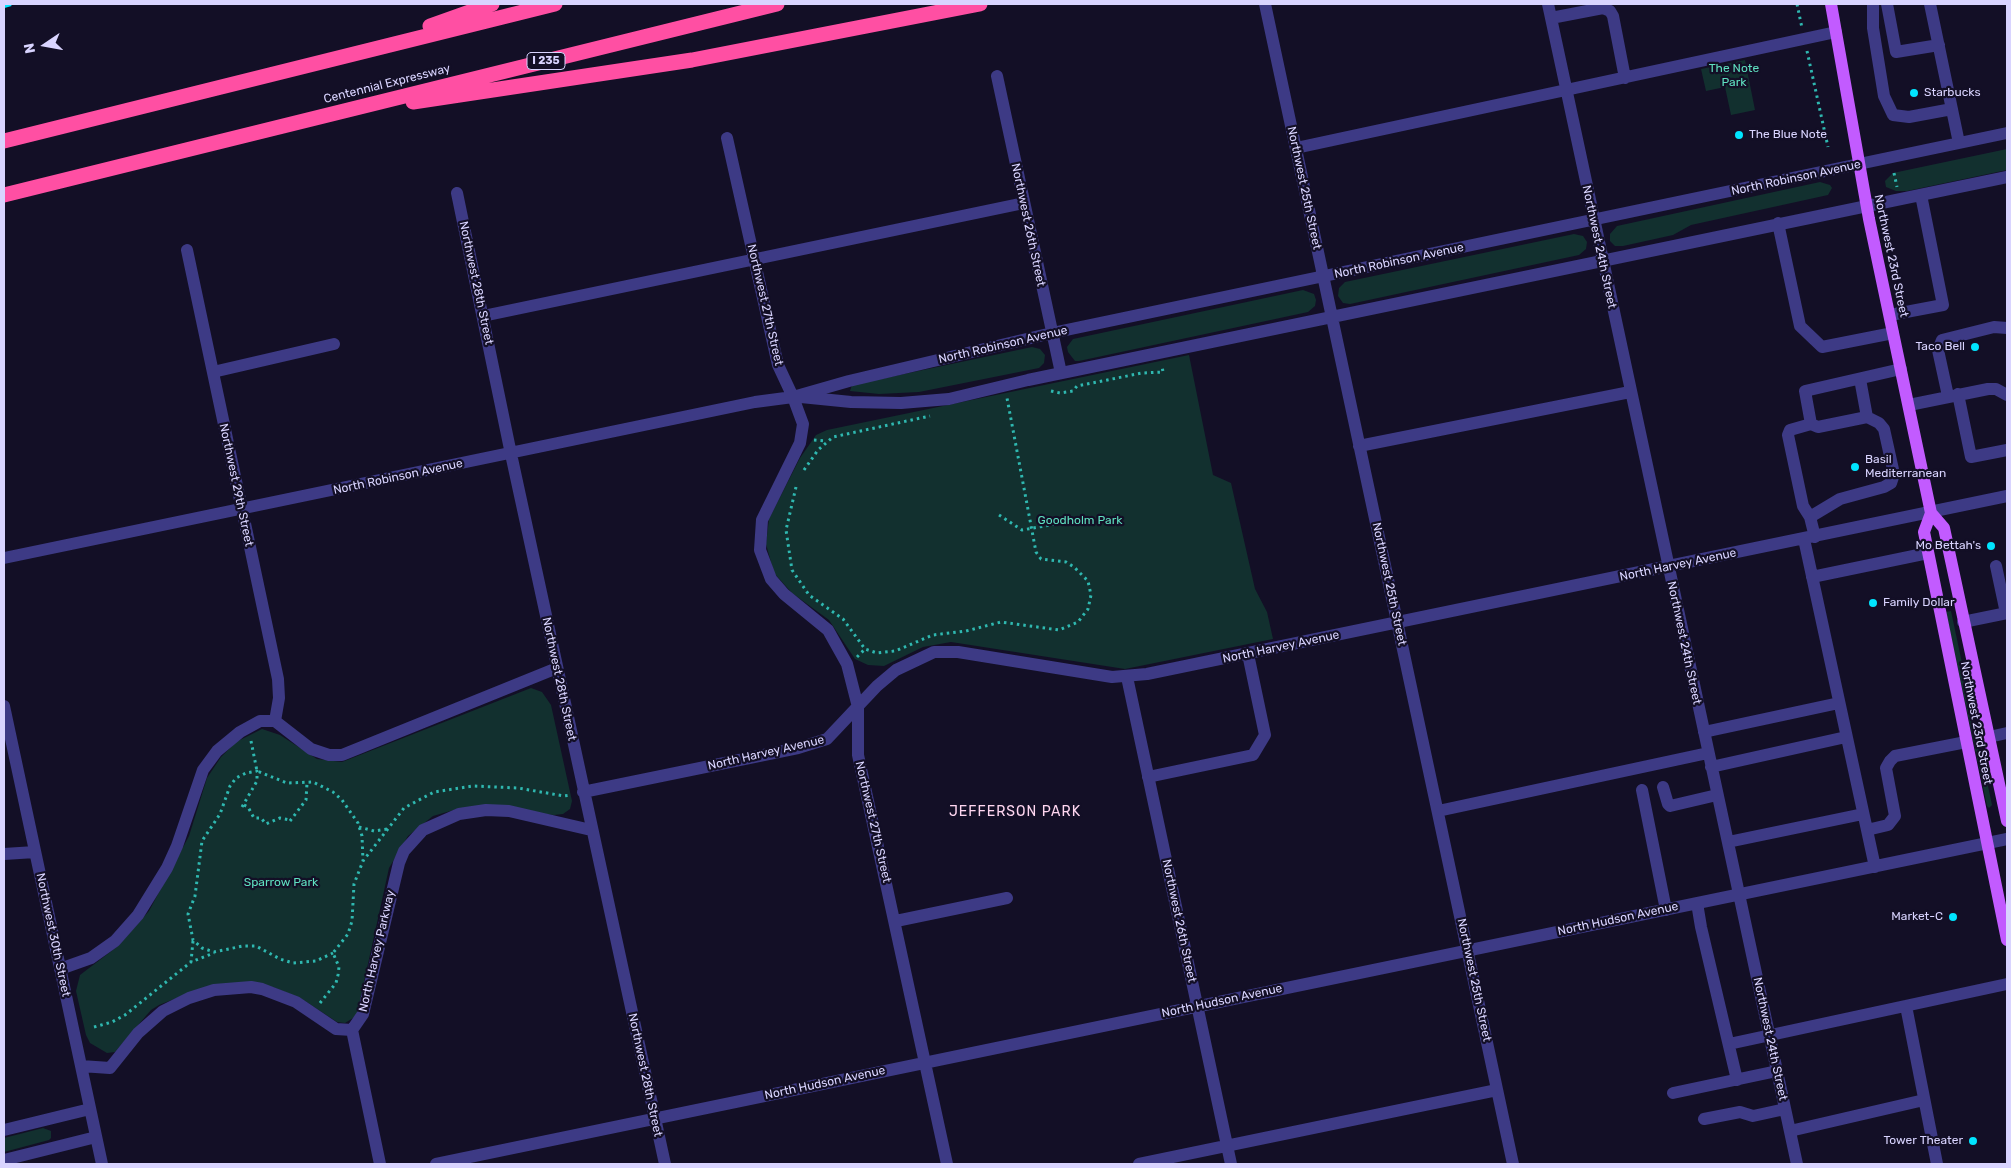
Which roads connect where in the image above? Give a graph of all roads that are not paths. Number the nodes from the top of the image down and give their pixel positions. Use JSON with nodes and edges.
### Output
{"nodes":[{"id":1,"x":492,"y":4,"type":"edge"},
{"id":2,"x":556,"y":4,"type":"edge"},
{"id":3,"x":777,"y":4,"type":"edge"},
{"id":4,"x":980,"y":4,"type":"edge"},
{"id":5,"x":1265,"y":4,"type":"edge"},
{"id":6,"x":1548,"y":4,"type":"edge"},
{"id":7,"x":1831,"y":4,"type":"edge"},
{"id":8,"x":1873,"y":4,"type":"edge"},
{"id":9,"x":1887,"y":4,"type":"edge"},
{"id":10,"x":1930,"y":4,"type":"edge"},
{"id":11,"x":1551,"y":18,"type":"junction"},
{"id":12,"x":1836,"y":32,"type":"junction"},
{"id":13,"x":1939,"y":45,"type":"junction"},
{"id":14,"x":354,"y":54,"type":"junction"},
{"id":15,"x":996,"y":76,"type":"dead end"},
{"id":16,"x":1625,"y":78,"type":"junction"},
{"id":17,"x":1566,"y":91,"type":"junction"},
{"id":18,"x":1952,"y":108,"type":"junction"},
{"id":19,"x":315,"y":117,"type":"junction"},
{"id":20,"x":2007,"y":133,"type":"edge"},
{"id":21,"x":727,"y":138,"type":"dead end"},
{"id":22,"x":4,"y":141,"type":"edge"},
{"id":23,"x":1959,"y":143,"type":"junction"},
{"id":24,"x":1296,"y":148,"type":"junction"},
{"id":25,"x":1860,"y":164,"type":"junction"},
{"id":26,"x":2007,"y":177,"type":"edge"},
{"id":27,"x":457,"y":193,"type":"dead end"},
{"id":28,"x":4,"y":195,"type":"edge"},
{"id":29,"x":1921,"y":195,"type":"junction"},
{"id":30,"x":1024,"y":203,"type":"junction"},
{"id":31,"x":1867,"y":206,"type":"junction"},
{"id":32,"x":1594,"y":220,"type":"junction"},
{"id":33,"x":1778,"y":223,"type":"junction"},
{"id":34,"x":187,"y":250,"type":"dead end"},
{"id":35,"x":754,"y":259,"type":"junction"},
{"id":36,"x":1602,"y":260,"type":"junction"},
{"id":37,"x":1323,"y":277,"type":"junction"},
{"id":38,"x":1890,"y":315,"type":"junction"},
{"id":39,"x":483,"y":316,"type":"junction"},
{"id":40,"x":1332,"y":317,"type":"junction"},
{"id":41,"x":2007,"y":328,"type":"edge"},
{"id":42,"x":1052,"y":333,"type":"junction"},
{"id":43,"x":1893,"y":333,"type":"junction"},
{"id":44,"x":334,"y":344,"type":"dead end"},
{"id":45,"x":1901,"y":369,"type":"junction"},
{"id":46,"x":212,"y":372,"type":"junction"},
{"id":47,"x":1060,"y":373,"type":"junction"},
{"id":48,"x":1860,"y":379,"type":"junction"},
{"id":49,"x":1630,"y":392,"type":"junction"},
{"id":50,"x":1953,"y":395,"type":"junction"},
{"id":51,"x":2007,"y":395,"type":"edge"},
{"id":52,"x":793,"y":396,"type":"junction"},
{"id":53,"x":1908,"y":405,"type":"junction"},
{"id":54,"x":1867,"y":417,"type":"junction"},
{"id":55,"x":1811,"y":424,"type":"junction"},
{"id":56,"x":1359,"y":446,"type":"junction"},
{"id":57,"x":2007,"y":450,"type":"edge"},
{"id":58,"x":510,"y":454,"type":"junction"},
{"id":59,"x":2007,"y":496,"type":"edge"},
{"id":60,"x":241,"y":510,"type":"junction"},
{"id":61,"x":1930,"y":513,"type":"junction"},
{"id":62,"x":1810,"y":517,"type":"junction"},
{"id":63,"x":1809,"y":538,"type":"junction"},
{"id":64,"x":1928,"y":552,"type":"junction"},
{"id":65,"x":4,"y":558,"type":"edge"},
{"id":66,"x":1996,"y":566,"type":"dead end"},
{"id":67,"x":1668,"y":568,"type":"junction"},
{"id":68,"x":1812,"y":577,"type":"junction"},
{"id":69,"x":2007,"y":613,"type":"edge"},
{"id":70,"x":1397,"y":622,"type":"junction"},
{"id":71,"x":1964,"y":622,"type":"junction"},
{"id":72,"x":1248,"y":654,"type":"junction"},
{"id":73,"x":557,"y":668,"type":"junction"},
{"id":74,"x":1127,"y":677,"type":"junction"},
{"id":75,"x":1839,"y":703,"type":"junction"},
{"id":76,"x":4,"y":706,"type":"edge"},
{"id":77,"x":858,"y":708,"type":"junction"},
{"id":78,"x":275,"y":721,"type":"junction"},
{"id":79,"x":1704,"y":732,"type":"junction"},
{"id":80,"x":2007,"y":733,"type":"edge"},
{"id":81,"x":1846,"y":737,"type":"junction"},
{"id":82,"x":1989,"y":737,"type":"junction"},
{"id":83,"x":1966,"y":742,"type":"junction"},
{"id":84,"x":1708,"y":753,"type":"junction"},
{"id":85,"x":1711,"y":767,"type":"junction"},
{"id":86,"x":1148,"y":777,"type":"junction"},
{"id":87,"x":1663,"y":787,"type":"dead end"},
{"id":88,"x":1642,"y":790,"type":"dead end"},
{"id":89,"x":583,"y":792,"type":"junction"},
{"id":90,"x":1717,"y":794,"type":"junction"},
{"id":91,"x":1438,"y":811,"type":"junction"},
{"id":92,"x":1863,"y":814,"type":"junction"},
{"id":93,"x":2007,"y":821,"type":"edge"},
{"id":94,"x":591,"y":830,"type":"junction"},
{"id":95,"x":1866,"y":830,"type":"junction"},
{"id":96,"x":2007,"y":839,"type":"edge"},
{"id":97,"x":1728,"y":842,"type":"junction"},
{"id":98,"x":1987,"y":843,"type":"junction"},
{"id":99,"x":35,"y":852,"type":"junction"},
{"id":100,"x":4,"y":854,"type":"edge"},
{"id":101,"x":1875,"y":866,"type":"junction"},
{"id":102,"x":1739,"y":894,"type":"junction"},
{"id":103,"x":1007,"y":898,"type":"dead end"},
{"id":104,"x":1697,"y":903,"type":"junction"},
{"id":105,"x":1666,"y":910,"type":"junction"},
{"id":106,"x":896,"y":921,"type":"junction"},
{"id":107,"x":2007,"y":940,"type":"edge"},
{"id":108,"x":1468,"y":950,"type":"junction"},
{"id":109,"x":60,"y":969,"type":"junction"},
{"id":110,"x":2007,"y":984,"type":"edge"},
{"id":111,"x":1197,"y":1006,"type":"junction"},
{"id":112,"x":1906,"y":1006,"type":"junction"},
{"id":113,"x":352,"y":1030,"type":"junction"},
{"id":114,"x":1769,"y":1036,"type":"junction"},
{"id":115,"x":1728,"y":1044,"type":"junction"},
{"id":116,"x":926,"y":1062,"type":"junction"},
{"id":117,"x":81,"y":1066,"type":"junction"},
{"id":118,"x":1777,"y":1072,"type":"junction"},
{"id":119,"x":1737,"y":1080,"type":"junction"},
{"id":120,"x":1497,"y":1090,"type":"junction"},
{"id":121,"x":1673,"y":1093,"type":"dead end"},
{"id":122,"x":1924,"y":1100,"type":"junction"},
{"id":123,"x":90,"y":1108,"type":"junction"},
{"id":124,"x":1785,"y":1109,"type":"junction"},
{"id":125,"x":655,"y":1118,"type":"junction"},
{"id":126,"x":1704,"y":1119,"type":"dead end"},
{"id":127,"x":4,"y":1130,"type":"edge"},
{"id":128,"x":1790,"y":1131,"type":"junction"},
{"id":129,"x":96,"y":1137,"type":"junction"},
{"id":130,"x":1227,"y":1146,"type":"junction"},
{"id":131,"x":4,"y":1160,"type":"edge"},
{"id":132,"x":102,"y":1164,"type":"edge"},
{"id":133,"x":380,"y":1164,"type":"edge"},
{"id":134,"x":436,"y":1164,"type":"edge"},
{"id":135,"x":664,"y":1164,"type":"edge"},
{"id":136,"x":947,"y":1164,"type":"edge"},
{"id":137,"x":1139,"y":1164,"type":"edge"},
{"id":138,"x":1230,"y":1164,"type":"edge"},
{"id":139,"x":1513,"y":1164,"type":"edge"},
{"id":140,"x":1797,"y":1164,"type":"edge"},
{"id":141,"x":1937,"y":1164,"type":"edge"}],
"edges":[{"from":1,"to":14,"type":"highway"},
{"from":2,"to":14,"type":"highway"},
{"from":3,"to":19,"type":"highway","name":"Centennial Expressway","number":"I 235"},
{"from":4,"to":19,"type":"highway"},
{"from":5,"to":24,"type":"street","name":"Northwest 25th Street"},
{"from":6,"to":11,"type":"street","name":"Northwest 24th Street"},
{"from":7,"to":12,"type":"main road","name":"Northwest 23rd Street"},
{"from":8,"to":18,"type":"street"},
{"from":9,"to":13,"type":"street"},
{"from":10,"to":13,"type":"street"},
{"from":11,"to":16,"type":"street"},
{"from":11,"to":17,"type":"street","name":"Northwest 24th Street"},
{"from":12,"to":16,"type":"street"},
{"from":12,"to":25,"type":"main road","name":"Northwest 23rd Street"},
{"from":13,"to":18,"type":"street"},
{"from":14,"to":22,"type":"highway"},
{"from":15,"to":30,"type":"street","name":"Northwest 26th Street"},
{"from":16,"to":17,"type":"street"},
{"from":17,"to":24,"type":"street"},
{"from":17,"to":32,"type":"street","name":"Northwest 24th Street"},
{"from":18,"to":23,"type":"street"},
{"from":19,"to":28,"type":"highway","name":"Centennial Expressway","number":"I 235"},
{"from":20,"to":23,"type":"street","name":"North Robinson Avenue"},
{"from":21,"to":35,"type":"street","name":"Northwest 27th Street"},
{"from":23,"to":25,"type":"street","name":"North Robinson Avenue"},
{"from":24,"to":37,"type":"street","name":"Northwest 25th Street"},
{"from":25,"to":31,"type":"main road","name":"Northwest 23rd Street"},
{"from":25,"to":32,"type":"street","name":"North Robinson Avenue"},
{"from":26,"to":29,"type":"street","name":"North Robinson Avenue"},
{"from":27,"to":39,"type":"street","name":"Northwest 28th Street"},
{"from":29,"to":31,"type":"street","name":"North Robinson Avenue"},
{"from":29,"to":38,"type":"street"},
{"from":30,"to":35,"type":"street"},
{"from":30,"to":42,"type":"street","name":"Northwest 26th Street"},
{"from":31,"to":33,"type":"street","name":"North Robinson Avenue"},
{"from":31,"to":38,"type":"main road","name":"Northwest 23rd Street"},
{"from":32,"to":36,"type":"street","name":"Northwest 24th Street"},
{"from":32,"to":37,"type":"street","name":"North Robinson Avenue"},
{"from":33,"to":36,"type":"street","name":"North Robinson Avenue"},
{"from":33,"to":43,"type":"street"},
{"from":34,"to":46,"type":"street","name":"Northwest 29th Street"},
{"from":35,"to":39,"type":"street"},
{"from":35,"to":52,"type":"street","name":"Northwest 27th Street"},
{"from":36,"to":40,"type":"street","name":"North Robinson Avenue"},
{"from":36,"to":49,"type":"street","name":"Northwest 24th Street"},
{"from":37,"to":40,"type":"street","name":"Northwest 25th Street"},
{"from":37,"to":42,"type":"street","name":"North Robinson Avenue"},
{"from":38,"to":43,"type":"main road","name":"Northwest 23rd Street"},
{"from":39,"to":58,"type":"street","name":"Northwest 28th Street"},
{"from":40,"to":47,"type":"street","name":"North Robinson Avenue"},
{"from":40,"to":56,"type":"street","name":"Northwest 25th Street"},
{"from":41,"to":50,"type":"street"},
{"from":42,"to":47,"type":"street","name":"Northwest 26th Street"},
{"from":42,"to":52,"type":"street","name":"North Robinson Avenue"},
{"from":43,"to":45,"type":"main road","name":"Northwest 23rd Street"},
{"from":44,"to":46,"type":"street"},
{"from":45,"to":48,"type":"street"},
{"from":45,"to":53,"type":"main road","name":"Northwest 23rd Street"},
{"from":46,"to":60,"type":"street","name":"Northwest 29th Street"},
{"from":47,"to":52,"type":"street","name":"North Robinson Avenue"},
{"from":48,"to":54,"type":"street"},
{"from":48,"to":55,"type":"street"},
{"from":49,"to":56,"type":"street"},
{"from":49,"to":67,"type":"street","name":"Northwest 24th Street"},
{"from":50,"to":51,"type":"street"},
{"from":50,"to":53,"type":"street"},
{"from":50,"to":57,"type":"street"},
{"from":52,"to":58,"type":"street","name":"North Robinson Avenue"},
{"from":52,"to":77,"type":"street","name":"Northwest 27th Street"},
{"from":53,"to":61,"type":"main road","name":"Northwest 23rd Street"},
{"from":54,"to":55,"type":"street"},
{"from":54,"to":62,"type":"street"},
{"from":55,"to":62,"type":"street"},
{"from":56,"to":70,"type":"street","name":"Northwest 25th Street"},
{"from":58,"to":60,"type":"street","name":"North Robinson Avenue"},
{"from":58,"to":73,"type":"street","name":"Northwest 28th Street"},
{"from":59,"to":61,"type":"street","name":"North Harvey Avenue"},
{"from":60,"to":65,"type":"street","name":"North Robinson Avenue"},
{"from":60,"to":78,"type":"street","name":"Northwest 29th Street"},
{"from":61,"to":63,"type":"street","name":"North Harvey Avenue"},
{"from":61,"to":64,"type":"main road","name":"Northwest 23rd Street"},
{"from":61,"to":71,"type":"main road","name":"Northwest 23rd Street"},
{"from":62,"to":63,"type":"street"},
{"from":63,"to":67,"type":"street","name":"North Harvey Avenue"},
{"from":63,"to":68,"type":"street"},
{"from":64,"to":68,"type":"street"},
{"from":64,"to":83,"type":"main road","name":"Northwest 23rd Street"},
{"from":66,"to":69,"type":"street"},
{"from":67,"to":70,"type":"street","name":"North Harvey Avenue"},
{"from":67,"to":79,"type":"street","name":"Northwest 24th Street"},
{"from":68,"to":75,"type":"street"},
{"from":69,"to":71,"type":"street"},
{"from":70,"to":72,"type":"street","name":"North Harvey Avenue"},
{"from":70,"to":91,"type":"street","name":"Northwest 25th Street"},
{"from":71,"to":82,"type":"main road","name":"Northwest 23rd Street"},
{"from":72,"to":74,"type":"street","name":"North Harvey Avenue"},
{"from":72,"to":86,"type":"street"},
{"from":73,"to":78,"type":"street"},
{"from":73,"to":89,"type":"street","name":"Northwest 28th Street"},
{"from":74,"to":77,"type":"street","name":"North Harvey Avenue"},
{"from":74,"to":86,"type":"street","name":"Northwest 26th Street"},
{"from":75,"to":79,"type":"street"},
{"from":75,"to":81,"type":"street"},
{"from":76,"to":99,"type":"street","name":"Northwest 30th Street"},
{"from":77,"to":89,"type":"street","name":"North Harvey Avenue"},
{"from":77,"to":106,"type":"street","name":"Northwest 27th Street"},
{"from":78,"to":109,"type":"street"},
{"from":79,"to":84,"type":"street","name":"Northwest 24th Street"},
{"from":80,"to":82,"type":"street"},
{"from":81,"to":85,"type":"street"},
{"from":81,"to":92,"type":"street"},
{"from":82,"to":93,"type":"main road","name":"Northwest 23rd Street"},
{"from":83,"to":95,"type":"street"},
{"from":83,"to":98,"type":"main road","name":"Northwest 23rd Street"},
{"from":84,"to":85,"type":"street","name":"Northwest 24th Street"},
{"from":84,"to":91,"type":"street"},
{"from":85,"to":90,"type":"street","name":"Northwest 24th Street"},
{"from":86,"to":111,"type":"street","name":"Northwest 26th Street"},
{"from":87,"to":90,"type":"street"},
{"from":88,"to":105,"type":"street"},
{"from":89,"to":94,"type":"street","name":"Northwest 28th Street"},
{"from":90,"to":97,"type":"street","name":"Northwest 24th Street"},
{"from":91,"to":108,"type":"street","name":"Northwest 25th Street"},
{"from":92,"to":95,"type":"street"},
{"from":92,"to":97,"type":"street"},
{"from":94,"to":113,"type":"street","name":"North Harvey Parkway"},
{"from":94,"to":125,"type":"street","name":"Northwest 28th Street"},
{"from":95,"to":101,"type":"street"},
{"from":96,"to":98,"type":"street","name":"North Hudson Avenue"},
{"from":97,"to":102,"type":"street","name":"Northwest 24th Street"},
{"from":98,"to":101,"type":"street","name":"North Hudson Avenue"},
{"from":98,"to":107,"type":"main road","name":"Northwest 23rd Street"},
{"from":99,"to":100,"type":"street"},
{"from":99,"to":109,"type":"street","name":"Northwest 30th Street"},
{"from":101,"to":102,"type":"street","name":"North Hudson Avenue"},
{"from":102,"to":104,"type":"street","name":"North Hudson Avenue"},
{"from":102,"to":114,"type":"street","name":"Northwest 24th Street"},
{"from":103,"to":106,"type":"street"},
{"from":104,"to":105,"type":"street","name":"North Hudson Avenue"},
{"from":104,"to":115,"type":"street"},
{"from":105,"to":108,"type":"street","name":"North Hudson Avenue"},
{"from":106,"to":116,"type":"street","name":"Northwest 27th Street"},
{"from":108,"to":111,"type":"street","name":"North Hudson Avenue"},
{"from":108,"to":120,"type":"street","name":"Northwest 25th Street"},
{"from":109,"to":117,"type":"street","name":"Northwest 30th Street"},
{"from":110,"to":112,"type":"street"},
{"from":111,"to":116,"type":"street","name":"North Hudson Avenue"},
{"from":111,"to":130,"type":"street","name":"Northwest 26th Street"},
{"from":112,"to":114,"type":"street"},
{"from":112,"to":122,"type":"street"},
{"from":113,"to":117,"type":"street"},
{"from":113,"to":133,"type":"street"},
{"from":114,"to":115,"type":"street"},
{"from":114,"to":118,"type":"street","name":"Northwest 24th Street"},
{"from":115,"to":119,"type":"street"},
{"from":116,"to":125,"type":"street","name":"North Hudson Avenue"},
{"from":116,"to":136,"type":"street","name":"Northwest 27th Street"},
{"from":117,"to":123,"type":"street","name":"Northwest 30th Street"},
{"from":118,"to":119,"type":"street"},
{"from":118,"to":124,"type":"street","name":"Northwest 24th Street"},
{"from":119,"to":121,"type":"street"},
{"from":120,"to":130,"type":"street"},
{"from":120,"to":139,"type":"street","name":"Northwest 25th Street"},
{"from":122,"to":128,"type":"street"},
{"from":122,"to":141,"type":"street"},
{"from":123,"to":127,"type":"street"},
{"from":123,"to":129,"type":"street","name":"Northwest 30th Street"},
{"from":124,"to":126,"type":"street"},
{"from":124,"to":128,"type":"street","name":"Northwest 24th Street"},
{"from":125,"to":134,"type":"street","name":"North Hudson Avenue"},
{"from":125,"to":135,"type":"street","name":"Northwest 28th Street"},
{"from":128,"to":140,"type":"street","name":"Northwest 24th Street"},
{"from":129,"to":131,"type":"street"},
{"from":129,"to":132,"type":"street","name":"Northwest 30th Street"},
{"from":130,"to":137,"type":"street"},
{"from":130,"to":138,"type":"street","name":"Northwest 26th Street"}]}
